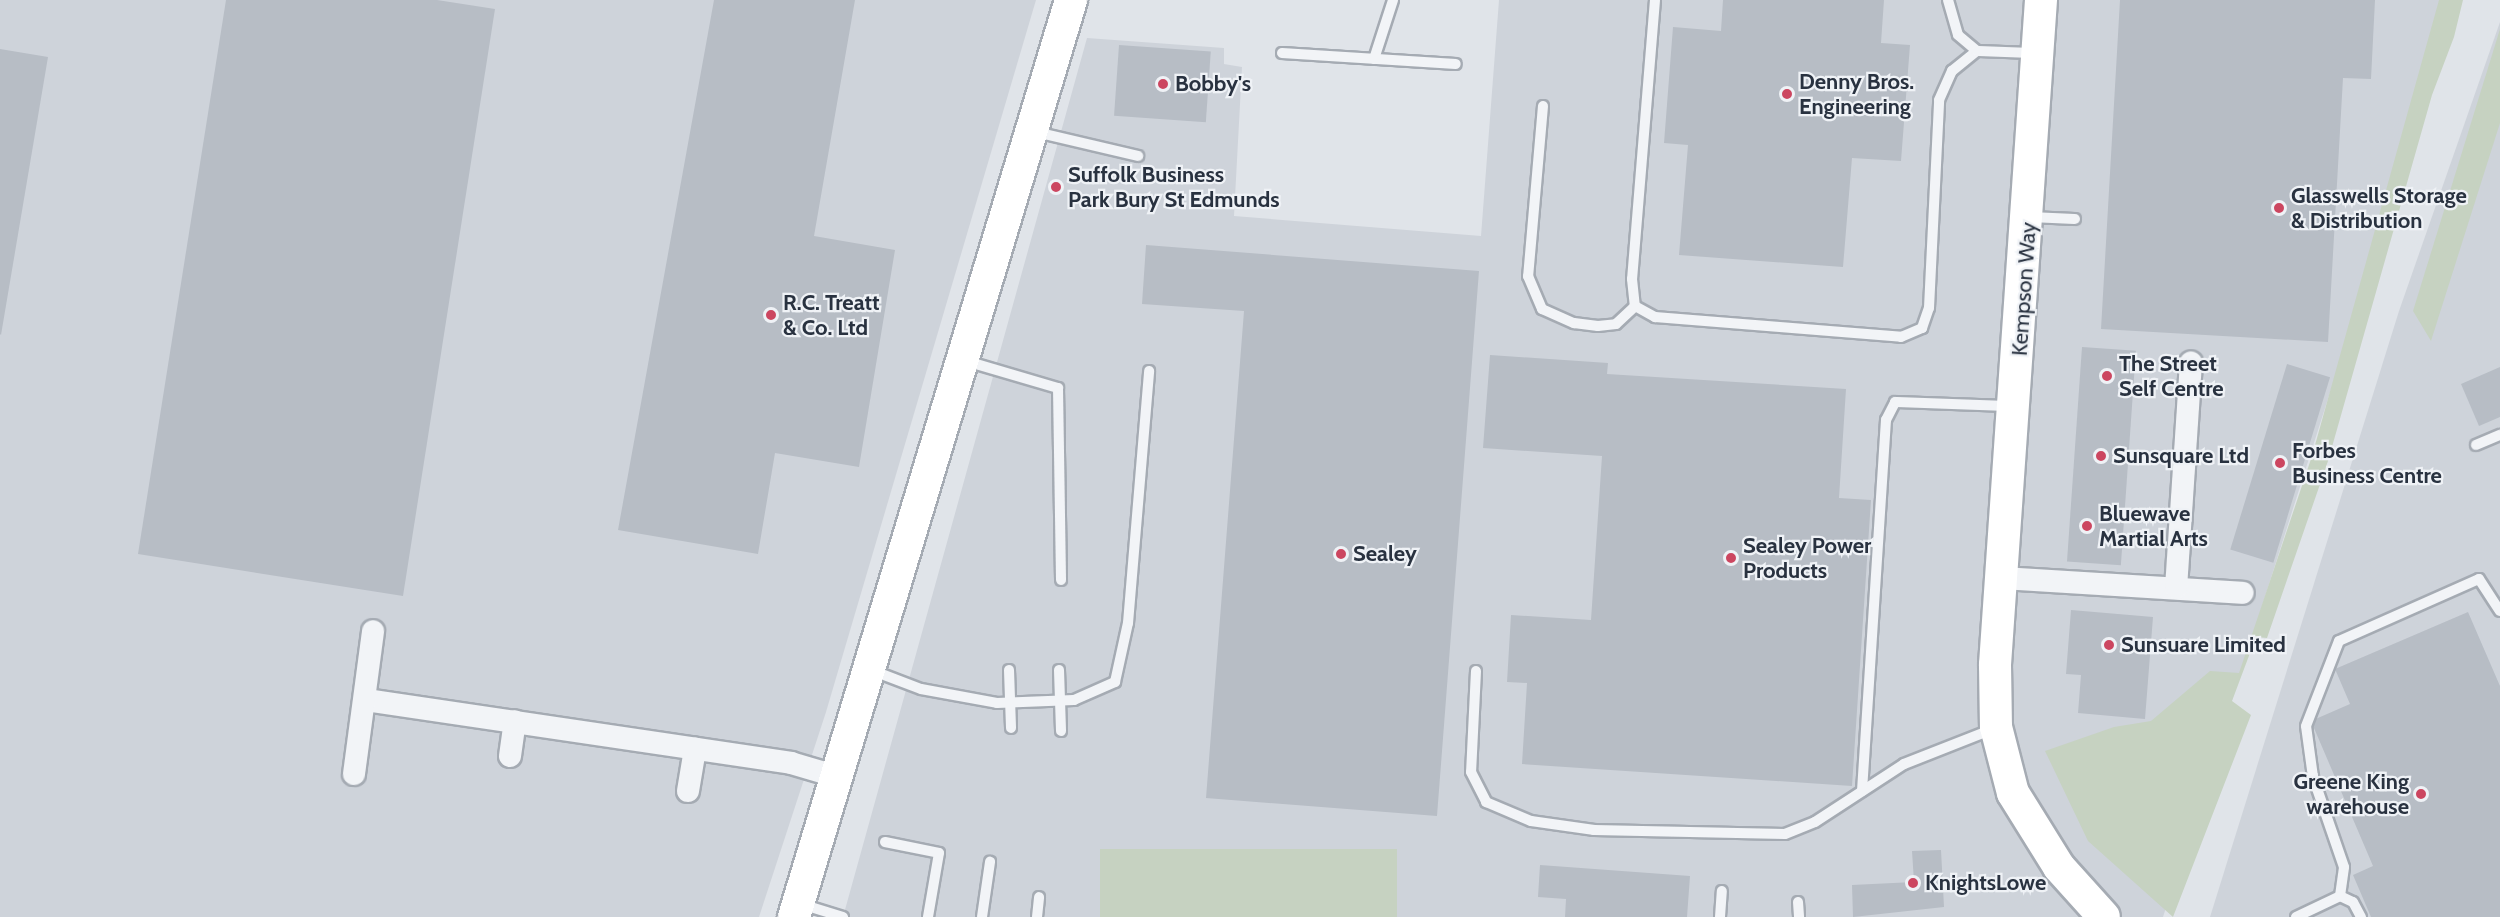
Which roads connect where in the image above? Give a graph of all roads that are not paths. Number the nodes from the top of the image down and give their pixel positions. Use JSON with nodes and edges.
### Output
{"nodes":[{"id":1,"x":1071,"y":0,"type":"edge"},
{"id":2,"x":1393,"y":0,"type":"edge"},
{"id":3,"x":1655,"y":0,"type":"edge"},
{"id":4,"x":1948,"y":0,"type":"edge"},
{"id":5,"x":2041,"y":0,"type":"edge"},
{"id":6,"x":1977,"y":51,"type":"junction"},
{"id":7,"x":1282,"y":53,"type":"dead end"},
{"id":8,"x":2037,"y":53,"type":"junction"},
{"id":9,"x":1374,"y":59,"type":"junction"},
{"id":10,"x":1456,"y":64,"type":"dead end"},
{"id":11,"x":1543,"y":106,"type":"dead end"},
{"id":12,"x":1036,"y":132,"type":"junction"},
{"id":13,"x":1138,"y":156,"type":"dead end"},
{"id":14,"x":2030,"y":217,"type":"junction"},
{"id":15,"x":2075,"y":219,"type":"dead end"},
{"id":16,"x":1635,"y":306,"type":"junction"},
{"id":17,"x":966,"y":360,"type":"junction"},
{"id":18,"x":2191,"y":362,"type":"dead end"},
{"id":19,"x":1149,"y":371,"type":"dead end"},
{"id":20,"x":2015,"y":406,"type":"junction"},
{"id":21,"x":2500,"y":435,"type":"edge"},
{"id":22,"x":2476,"y":445,"type":"dead end"},
{"id":23,"x":2001,"y":578,"type":"junction"},
{"id":24,"x":1061,"y":579,"type":"dead end"},
{"id":25,"x":2176,"y":588,"type":"junction"},
{"id":26,"x":2243,"y":593,"type":"dead end"},
{"id":27,"x":2500,"y":611,"type":"edge"},
{"id":28,"x":373,"y":632,"type":"dead end"},
{"id":29,"x":871,"y":670,"type":"junction"},
{"id":30,"x":1010,"y":670,"type":"dead end"},
{"id":31,"x":1059,"y":670,"type":"dead end"},
{"id":32,"x":1476,"y":671,"type":"dead end"},
{"id":33,"x":366,"y":700,"type":"junction"},
{"id":34,"x":1061,"y":700,"type":"junction"},
{"id":35,"x":1010,"y":703,"type":"junction"},
{"id":36,"x":515,"y":721,"type":"junction"},
{"id":37,"x":1996,"y":727,"type":"junction"},
{"id":38,"x":1011,"y":728,"type":"dead end"},
{"id":39,"x":1061,"y":731,"type":"dead end"},
{"id":40,"x":695,"y":749,"type":"junction"},
{"id":41,"x":510,"y":756,"type":"dead end"},
{"id":42,"x":354,"y":774,"type":"dead end"},
{"id":43,"x":835,"y":777,"type":"junction"},
{"id":44,"x":688,"y":791,"type":"dead end"},
{"id":45,"x":1862,"y":791,"type":"junction"},
{"id":46,"x":885,"y":842,"type":"dead end"},
{"id":47,"x":990,"y":862,"type":"dead end"},
{"id":48,"x":1722,"y":891,"type":"dead end"},
{"id":49,"x":2340,"y":896,"type":"junction"},
{"id":50,"x":1039,"y":897,"type":"dead end"},
{"id":51,"x":1798,"y":902,"type":"dead end"},
{"id":52,"x":796,"y":910,"type":"edge"},
{"id":53,"x":843,"y":917,"type":"edge"},
{"id":54,"x":928,"y":917,"type":"edge"},
{"id":55,"x":982,"y":917,"type":"edge"},
{"id":56,"x":1037,"y":917,"type":"edge"},
{"id":57,"x":1719,"y":917,"type":"edge"},
{"id":58,"x":1799,"y":917,"type":"edge"},
{"id":59,"x":2104,"y":917,"type":"edge"},
{"id":60,"x":2296,"y":917,"type":"edge"},
{"id":61,"x":2361,"y":917,"type":"edge"}],
"edges":[{"from":1,"to":12,"type":"street"},
{"from":2,"to":9,"type":"lane"},
{"from":3,"to":16,"type":"lane"},
{"from":4,"to":6,"type":"lane"},
{"from":5,"to":8,"type":"street","name":"Kempson Way"},
{"from":6,"to":8,"type":"lane"},
{"from":6,"to":16,"type":"lane"},
{"from":7,"to":9,"type":"lane"},
{"from":8,"to":14,"type":"street","name":"Kempson Way"},
{"from":9,"to":10,"type":"lane"},
{"from":11,"to":16,"type":"lane"},
{"from":12,"to":13,"type":"lane"},
{"from":12,"to":17,"type":"street"},
{"from":14,"to":15,"type":"lane"},
{"from":14,"to":20,"type":"street","name":"Kempson Way"},
{"from":17,"to":24,"type":"lane"},
{"from":17,"to":29,"type":"street"},
{"from":18,"to":25,"type":"street"},
{"from":19,"to":34,"type":"lane"},
{"from":20,"to":23,"type":"street","name":"Kempson Way"},
{"from":20,"to":45,"type":"lane"},
{"from":21,"to":22,"type":"lane"},
{"from":23,"to":25,"type":"street"},
{"from":23,"to":37,"type":"street","name":"Kempson Way"},
{"from":25,"to":26,"type":"street"},
{"from":27,"to":49,"type":"lane"},
{"from":28,"to":33,"type":"street"},
{"from":29,"to":35,"type":"lane"},
{"from":29,"to":43,"type":"street"},
{"from":30,"to":35,"type":"lane"},
{"from":31,"to":34,"type":"lane"},
{"from":32,"to":45,"type":"lane"},
{"from":33,"to":36,"type":"street"},
{"from":33,"to":42,"type":"street"},
{"from":34,"to":35,"type":"lane"},
{"from":34,"to":39,"type":"lane"},
{"from":35,"to":38,"type":"lane"},
{"from":36,"to":40,"type":"street"},
{"from":36,"to":41,"type":"street"},
{"from":37,"to":45,"type":"lane"},
{"from":37,"to":59,"type":"street","name":"Kempson Way"},
{"from":40,"to":43,"type":"street"},
{"from":40,"to":44,"type":"street"},
{"from":43,"to":52,"type":"street"},
{"from":46,"to":54,"type":"lane"},
{"from":47,"to":55,"type":"lane"},
{"from":48,"to":57,"type":"lane"},
{"from":49,"to":60,"type":"lane"},
{"from":49,"to":61,"type":"lane"},
{"from":50,"to":56,"type":"lane"},
{"from":51,"to":58,"type":"lane"},
{"from":52,"to":53,"type":"lane"}]}
